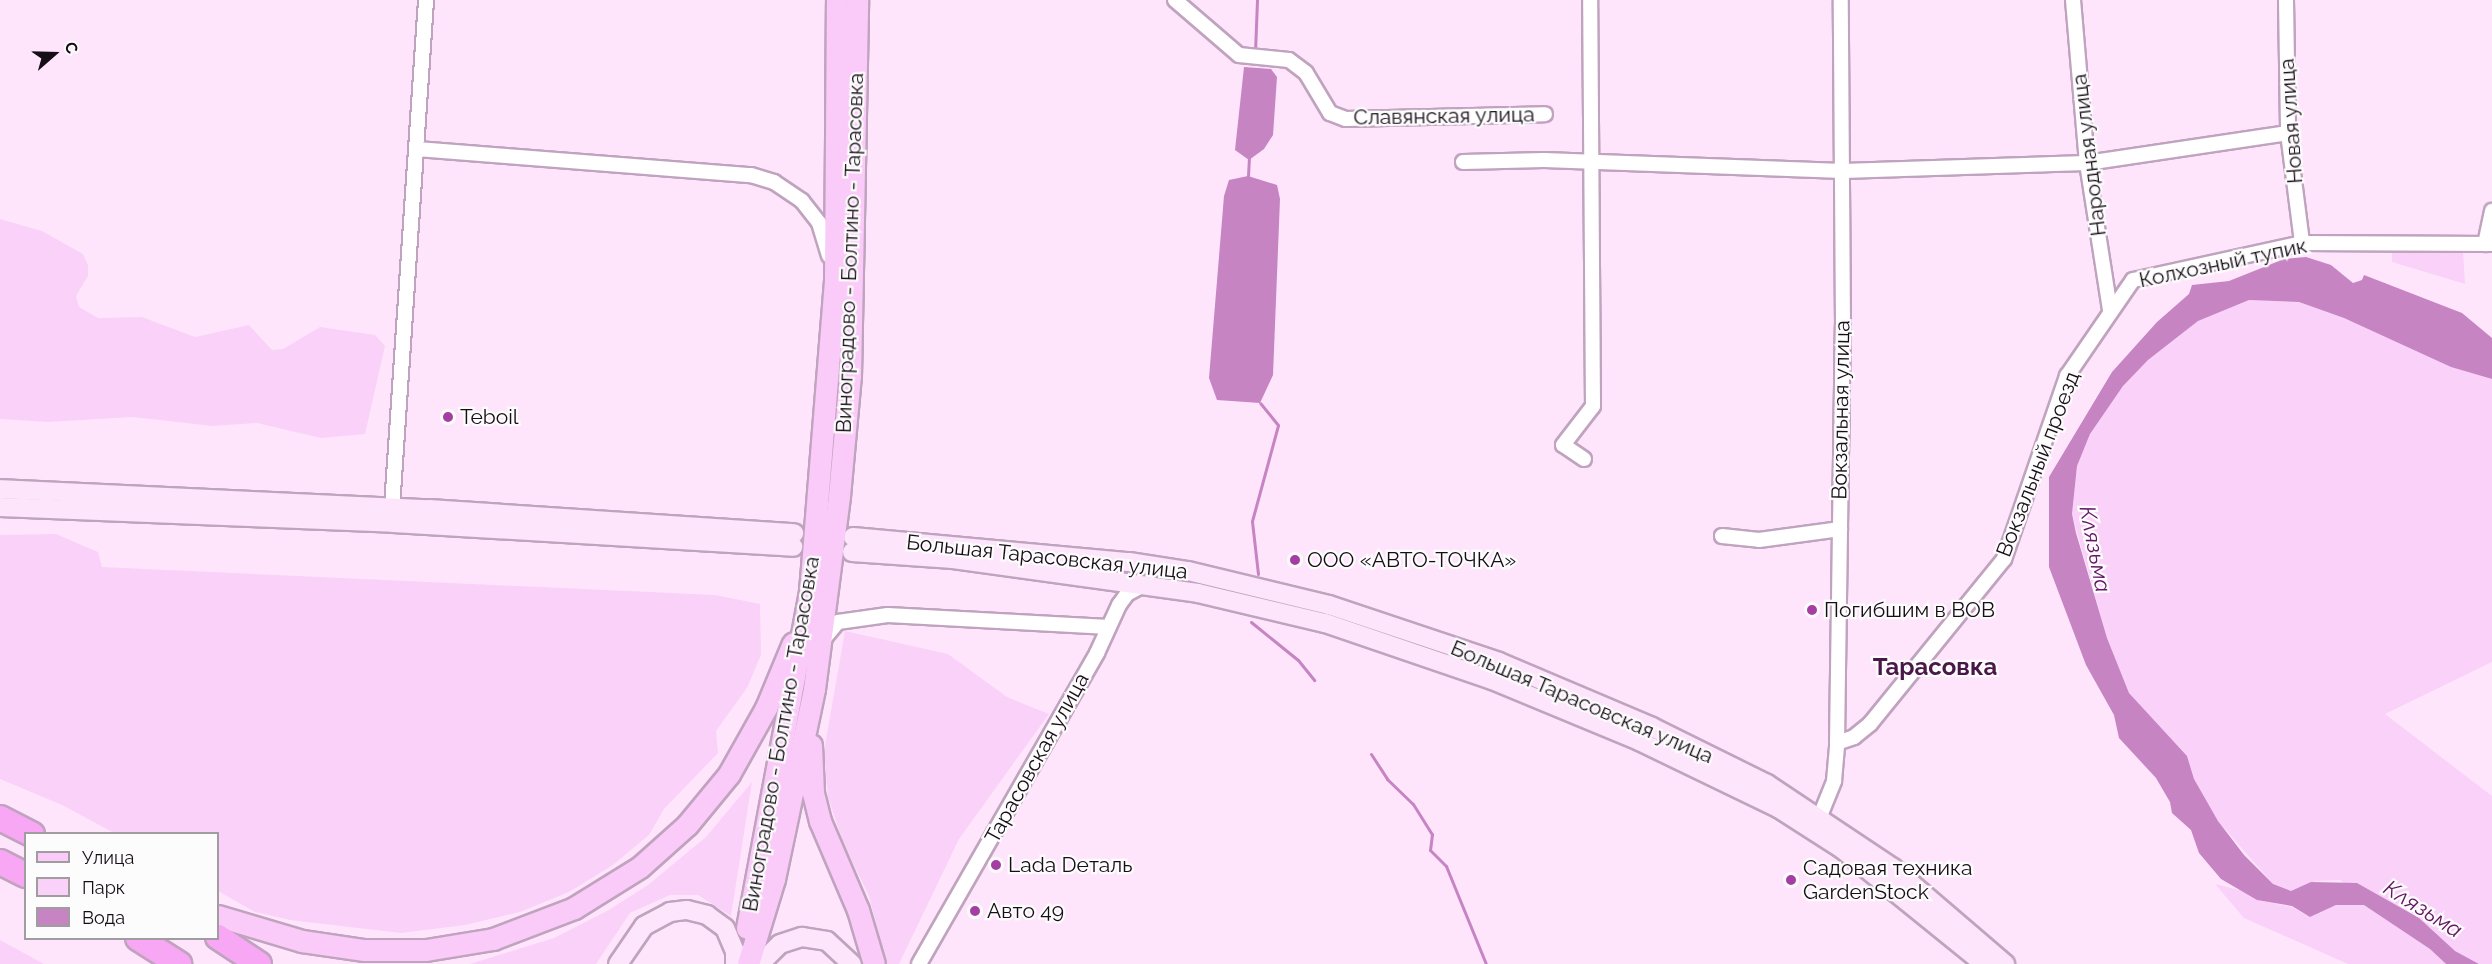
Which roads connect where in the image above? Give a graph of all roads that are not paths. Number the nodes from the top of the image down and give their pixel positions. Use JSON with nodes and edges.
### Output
{"nodes":[{"id":1,"x":426,"y":0,"type":"edge"},
{"id":2,"x":837,"y":0,"type":"edge"},
{"id":3,"x":858,"y":0,"type":"edge"},
{"id":4,"x":1175,"y":0,"type":"edge"},
{"id":5,"x":1590,"y":0,"type":"edge"},
{"id":6,"x":1841,"y":0,"type":"edge"},
{"id":7,"x":2073,"y":0,"type":"edge"},
{"id":8,"x":2286,"y":0,"type":"edge"},
{"id":9,"x":1545,"y":114,"type":"dead end"},
{"id":10,"x":2288,"y":133,"type":"junction"},
{"id":11,"x":417,"y":149,"type":"junction"},
{"id":12,"x":1463,"y":162,"type":"dead end"},
{"id":13,"x":1592,"y":162,"type":"junction"},
{"id":14,"x":2087,"y":163,"type":"junction"},
{"id":15,"x":1843,"y":171,"type":"junction"},
{"id":16,"x":2492,"y":212,"type":"edge"},
{"id":17,"x":2302,"y":243,"type":"junction"},
{"id":18,"x":2489,"y":244,"type":"edge"},
{"id":19,"x":834,"y":279,"type":"junction"},
{"id":20,"x":2110,"y":310,"type":"junction"},
{"id":21,"x":1584,"y":459,"type":"dead end"},
{"id":22,"x":0,"y":489,"type":"edge"},
{"id":23,"x":0,"y":507,"type":"edge"},
{"id":24,"x":392,"y":507,"type":"junction"},
{"id":25,"x":429,"y":517,"type":"junction"},
{"id":26,"x":1840,"y":529,"type":"junction"},
{"id":27,"x":1722,"y":536,"type":"dead end"},
{"id":28,"x":793,"y":540,"type":"dead end"},
{"id":29,"x":1095,"y":578,"type":"junction"},
{"id":30,"x":1148,"y":584,"type":"junction"},
{"id":31,"x":810,"y":591,"type":"junction"},
{"id":32,"x":1115,"y":613,"type":"junction"},
{"id":33,"x":1109,"y":627,"type":"junction"},
{"id":34,"x":819,"y":649,"type":"junction"},
{"id":35,"x":813,"y":689,"type":"junction"},
{"id":36,"x":1837,"y":743,"type":"junction"},
{"id":37,"x":1820,"y":816,"type":"junction"},
{"id":38,"x":0,"y":818,"type":"edge"},
{"id":39,"x":28,"y":832,"type":"edge"},
{"id":40,"x":0,"y":862,"type":"edge"},
{"id":41,"x":24,"y":874,"type":"edge"},
{"id":42,"x":219,"y":916,"type":"edge"},
{"id":43,"x":219,"y":938,"type":"edge"},
{"id":44,"x":132,"y":940,"type":"edge"},
{"id":45,"x":140,"y":940,"type":"edge"},
{"id":46,"x":164,"y":964,"type":"edge"},
{"id":47,"x":179,"y":964,"type":"edge"},
{"id":48,"x":259,"y":964,"type":"edge"},
{"id":49,"x":618,"y":964,"type":"edge"},
{"id":50,"x":735,"y":964,"type":"edge"},
{"id":51,"x":741,"y":964,"type":"edge"},
{"id":52,"x":748,"y":964,"type":"edge"},
{"id":53,"x":760,"y":964,"type":"edge"},
{"id":54,"x":852,"y":964,"type":"edge"},
{"id":55,"x":874,"y":964,"type":"edge"},
{"id":56,"x":919,"y":964,"type":"edge"},
{"id":57,"x":1984,"y":964,"type":"edge"},
{"id":58,"x":2005,"y":964,"type":"edge"}],
"edges":[{"from":1,"to":11,"type":"street"},
{"from":2,"to":19,"type":"main road","name":"Виноградово - Болтино - Тарасовка"},
{"from":3,"to":34,"type":"main road","name":"Виноградово - Болтино - Тарасовка"},
{"from":4,"to":9,"type":"street","name":"Славянская улица"},
{"from":5,"to":13,"type":"street"},
{"from":6,"to":15,"type":"street","name":"Вокзальная улица"},
{"from":7,"to":14,"type":"street","name":"Народная улица"},
{"from":8,"to":10,"type":"street","name":"Новая улица"},
{"from":10,"to":14,"type":"street"},
{"from":10,"to":17,"type":"street","name":"Новая улица"},
{"from":11,"to":19,"type":"street"},
{"from":11,"to":24,"type":"street"},
{"from":12,"to":13,"type":"street"},
{"from":13,"to":15,"type":"street"},
{"from":13,"to":21,"type":"street"},
{"from":14,"to":15,"type":"street"},
{"from":14,"to":20,"type":"street","name":"Народная улица"},
{"from":15,"to":26,"type":"street","name":"Вокзальная улица"},
{"from":16,"to":18,"type":"street"},
{"from":17,"to":18,"type":"street","name":"Колхозный тупик"},
{"from":17,"to":20,"type":"street","name":"Колхозный тупик"},
{"from":19,"to":31,"type":"main road","name":"Виноградово - Болтино - Тарасовка"},
{"from":20,"to":36,"type":"street","name":"Вокзальный проезд"},
{"from":22,"to":24,"type":"street"},
{"from":23,"to":25,"type":"street"},
{"from":24,"to":25,"type":"street"},
{"from":25,"to":28,"type":"street"},
{"from":26,"to":27,"type":"street"},
{"from":26,"to":36,"type":"street","name":"Вокзальная улица"},
{"from":29,"to":30,"type":"street","name":"Большая Тарасовская улица"},
{"from":29,"to":32,"type":"street"},
{"from":29,"to":37,"type":"street","name":"Большая Тарасовская улица"},
{"from":30,"to":32,"type":"street","name":"Тарасовская улица"},
{"from":30,"to":57,"type":"street","name":"Большая Тарасовская улица"},
{"from":31,"to":42,"type":"main road"},
{"from":31,"to":51,"type":"main road","name":"Виноградово - Болтино - Тарасовка"},
{"from":32,"to":33,"type":"street","name":"Тарасовская улица"},
{"from":33,"to":34,"type":"street"},
{"from":33,"to":56,"type":"street","name":"Тарасовская улица"},
{"from":34,"to":35,"type":"main road","name":"Виноградово - Болтино - Тарасовка"},
{"from":35,"to":52,"type":"main road","name":"Виноградово - Болтино - Тарасовка"},
{"from":35,"to":55,"type":"main road"},
{"from":36,"to":37,"type":"street","name":"Вокзальная улица"},
{"from":37,"to":58,"type":"street","name":"Большая Тарасовская улица"},
{"from":38,"to":39,"type":"highway"},
{"from":40,"to":41,"type":"highway"},
{"from":43,"to":48,"type":"highway"},
{"from":44,"to":46,"type":"street"},
{"from":45,"to":47,"type":"highway"},
{"from":49,"to":50,"type":"street"},
{"from":53,"to":54,"type":"street"}]}
